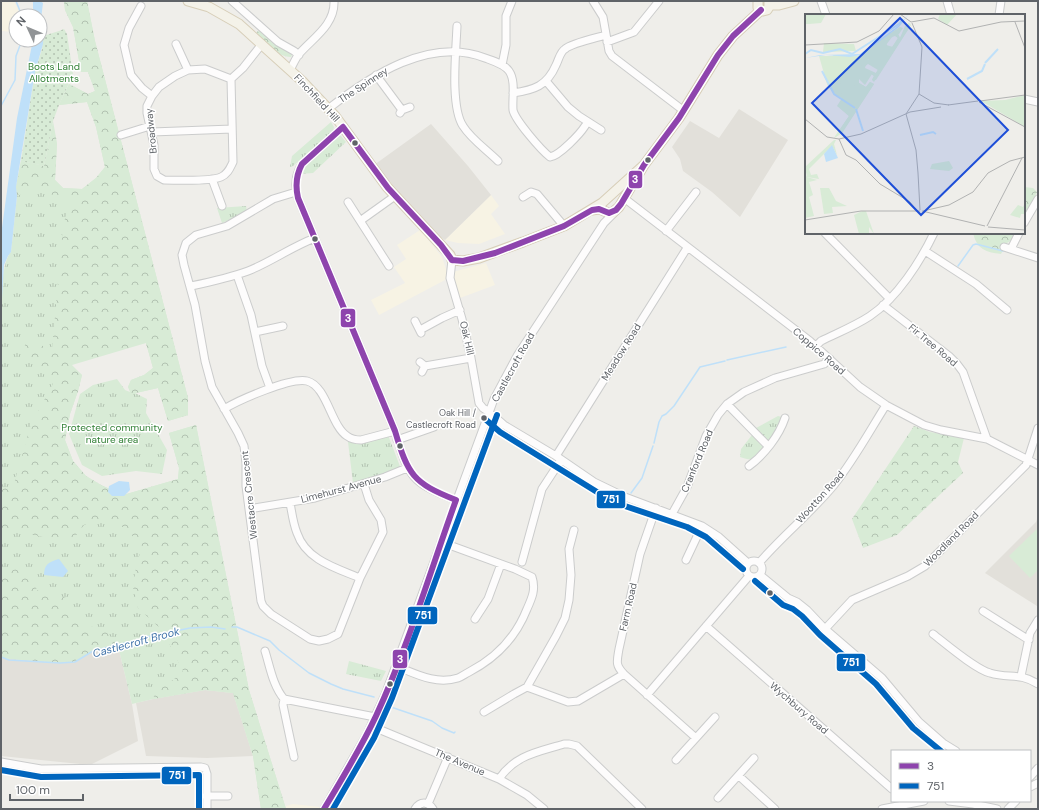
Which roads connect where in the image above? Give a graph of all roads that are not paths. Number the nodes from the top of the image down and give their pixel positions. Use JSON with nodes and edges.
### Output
{"nodes":[{"id":1,"x":188,"y":1,"type":"edge"},
{"id":2,"x":232,"y":1,"type":"edge"},
{"id":3,"x":334,"y":1,"type":"edge"},
{"id":4,"x":512,"y":1,"type":"edge"},
{"id":5,"x":593,"y":1,"type":"edge"},
{"id":6,"x":659,"y":1,"type":"edge"},
{"id":7,"x":758,"y":1,"type":"edge"},
{"id":8,"x":794,"y":1,"type":"edge"},
{"id":9,"x":821,"y":1,"type":"edge"},
{"id":10,"x":947,"y":1,"type":"edge"},
{"id":11,"x":1001,"y":1,"type":"edge"},
{"id":12,"x":770,"y":3,"type":"edge"},
{"id":13,"x":141,"y":6,"type":"dead end"},
{"id":14,"x":761,"y":10,"type":"junction"},
{"id":15,"x":826,"y":14,"type":"edge"},
{"id":16,"x":951,"y":14,"type":"edge"},
{"id":17,"x":999,"y":14,"type":"edge"},
{"id":18,"x":457,"y":26,"type":"dead end"},
{"id":19,"x":607,"y":39,"type":"junction"},
{"id":20,"x":176,"y":44,"type":"dead end"},
{"id":21,"x":262,"y":44,"type":"junction"},
{"id":22,"x":456,"y":52,"type":"junction"},
{"id":23,"x":299,"y":54,"type":"junction"},
{"id":24,"x":502,"y":65,"type":"junction"},
{"id":25,"x":188,"y":70,"type":"junction"},
{"id":26,"x":290,"y":70,"type":"junction"},
{"id":27,"x":376,"y":75,"type":"junction"},
{"id":28,"x":231,"y":79,"type":"junction"},
{"id":29,"x":546,"y":80,"type":"junction"},
{"id":30,"x":512,"y":93,"type":"junction"},
{"id":31,"x":152,"y":96,"type":"junction"},
{"id":32,"x":1025,"y":99,"type":"edge"},
{"id":33,"x":1038,"y":102,"type":"edge"},
{"id":34,"x":410,"y":106,"type":"dead end"},
{"id":35,"x":328,"y":109,"type":"junction"},
{"id":36,"x":684,"y":111,"type":"junction"},
{"id":37,"x":586,"y":126,"type":"dead end"},
{"id":38,"x":343,"y":127,"type":"junction"},
{"id":39,"x":151,"y":129,"type":"junction"},
{"id":40,"x":232,"y":129,"type":"junction"},
{"id":41,"x":601,"y":130,"type":"dead end"},
{"id":42,"x":121,"y":135,"type":"dead end"},
{"id":43,"x":497,"y":156,"type":"dead end"},
{"id":44,"x":644,"y":164,"type":"junction"},
{"id":45,"x":212,"y":179,"type":"junction"},
{"id":46,"x":296,"y":192,"type":"junction"},
{"id":47,"x":696,"y":192,"type":"dead end"},
{"id":48,"x":614,"y":193,"type":"junction"},
{"id":49,"x":395,"y":196,"type":"junction"},
{"id":50,"x":523,"y":197,"type":"dead end"},
{"id":51,"x":1038,"y":199,"type":"edge"},
{"id":52,"x":348,"y":202,"type":"dead end"},
{"id":53,"x":623,"y":204,"type":"junction"},
{"id":54,"x":222,"y":206,"type":"dead end"},
{"id":55,"x":603,"y":208,"type":"junction"},
{"id":56,"x":360,"y":221,"type":"junction"},
{"id":57,"x":1025,"y":221,"type":"edge"},
{"id":58,"x":604,"y":223,"type":"junction"},
{"id":59,"x":564,"y":226,"type":"junction"},
{"id":60,"x":666,"y":231,"type":"junction"},
{"id":61,"x":826,"y":234,"type":"edge"},
{"id":62,"x":934,"y":234,"type":"edge"},
{"id":63,"x":1018,"y":234,"type":"edge"},
{"id":64,"x":315,"y":238,"type":"junction"},
{"id":65,"x":687,"y":248,"type":"junction"},
{"id":66,"x":925,"y":251,"type":"junction"},
{"id":67,"x":1038,"y":258,"type":"edge"},
{"id":68,"x":452,"y":260,"type":"junction"},
{"id":69,"x":389,"y":266,"type":"dead end"},
{"id":70,"x":237,"y":275,"type":"junction"},
{"id":71,"x":190,"y":286,"type":"junction"},
{"id":72,"x":890,"y":298,"type":"junction"},
{"id":73,"x":883,"y":305,"type":"junction"},
{"id":74,"x":460,"y":310,"type":"junction"},
{"id":75,"x":1007,"y":310,"type":"dead end"},
{"id":76,"x":415,"y":321,"type":"dead end"},
{"id":77,"x":283,"y":326,"type":"dead end"},
{"id":78,"x":255,"y":332,"type":"junction"},
{"id":79,"x":816,"y":346,"type":"junction"},
{"id":80,"x":472,"y":358,"type":"junction"},
{"id":81,"x":830,"y":360,"type":"junction"},
{"id":82,"x":422,"y":367,"type":"dead end"},
{"id":83,"x":270,"y":388,"type":"junction"},
{"id":84,"x":727,"y":404,"type":"junction"},
{"id":85,"x":886,"y":405,"type":"junction"},
{"id":86,"x":224,"y":408,"type":"junction"},
{"id":87,"x":489,"y":412,"type":"junction"},
{"id":88,"x":785,"y":418,"type":"dead end"},
{"id":89,"x":434,"y":427,"type":"dead end"},
{"id":90,"x":1038,"y":428,"type":"edge"},
{"id":91,"x":395,"y":431,"type":"junction"},
{"id":92,"x":987,"y":439,"type":"junction"},
{"id":93,"x":397,"y":440,"type":"junction"},
{"id":94,"x":768,"y":446,"type":"junction"},
{"id":95,"x":559,"y":458,"type":"junction"},
{"id":96,"x":1028,"y":460,"type":"junction"},
{"id":97,"x":1038,"y":465,"type":"edge"},
{"id":98,"x":749,"y":466,"type":"dead end"},
{"id":99,"x":407,"y":468,"type":"junction"},
{"id":100,"x":364,"y":484,"type":"junction"},
{"id":101,"x":456,"y":500,"type":"junction"},
{"id":102,"x":290,"y":503,"type":"junction"},
{"id":103,"x":656,"y":508,"type":"junction"},
{"id":104,"x":249,"y":509,"type":"junction"},
{"id":105,"x":672,"y":514,"type":"junction"},
{"id":106,"x":702,"y":526,"type":"junction"},
{"id":107,"x":574,"y":530,"type":"dead end"},
{"id":108,"x":441,"y":542,"type":"junction"},
{"id":109,"x":686,"y":560,"type":"dead end"},
{"id":110,"x":522,"y":562,"type":"dead end"},
{"id":111,"x":748,"y":563,"type":"junction"},
{"id":112,"x":501,"y":564,"type":"junction"},
{"id":113,"x":760,"y":564,"type":"junction"},
{"id":114,"x":760,"y":575,"type":"junction"},
{"id":115,"x":749,"y":576,"type":"junction"},
{"id":116,"x":360,"y":578,"type":"junction"},
{"id":117,"x":983,"y":611,"type":"dead end"},
{"id":118,"x":475,"y":619,"type":"dead end"},
{"id":119,"x":1038,"y":620,"type":"edge"},
{"id":120,"x":706,"y":626,"type":"junction"},
{"id":121,"x":825,"y":629,"type":"junction"},
{"id":122,"x":933,"y":634,"type":"dead end"},
{"id":123,"x":1029,"y":640,"type":"junction"},
{"id":124,"x":269,"y":656,"type":"dead end"},
{"id":125,"x":396,"y":666,"type":"junction"},
{"id":126,"x":624,"y":674,"type":"junction"},
{"id":127,"x":1021,"y":676,"type":"junction"},
{"id":128,"x":1038,"y":684,"type":"edge"},
{"id":129,"x":527,"y":687,"type":"junction"},
{"id":130,"x":647,"y":695,"type":"junction"},
{"id":131,"x":284,"y":699,"type":"junction"},
{"id":132,"x":484,"y":712,"type":"dead end"},
{"id":133,"x":375,"y":717,"type":"junction"},
{"id":134,"x":715,"y":717,"type":"dead end"},
{"id":135,"x":371,"y":726,"type":"junction"},
{"id":136,"x":696,"y":738,"type":"junction"},
{"id":137,"x":954,"y":750,"type":"edge"},
{"id":138,"x":295,"y":753,"type":"dead end"},
{"id":139,"x":448,"y":757,"type":"junction"},
{"id":140,"x":754,"y":758,"type":"dead end"},
{"id":141,"x":676,"y":760,"type":"dead end"},
{"id":142,"x":1,"y":762,"type":"edge"},
{"id":143,"x":1038,"y":768,"type":"edge"},
{"id":144,"x":739,"y":776,"type":"junction"},
{"id":145,"x":1031,"y":776,"type":"edge"},
{"id":146,"x":499,"y":779,"type":"junction"},
{"id":147,"x":891,"y":788,"type":"edge"},
{"id":148,"x":206,"y":796,"type":"junction"},
{"id":149,"x":228,"y":796,"type":"dead end"},
{"id":150,"x":718,"y":798,"type":"dead end"},
{"id":151,"x":905,"y":802,"type":"edge"},
{"id":152,"x":957,"y":802,"type":"edge"},
{"id":153,"x":1015,"y":802,"type":"edge"},
{"id":154,"x":431,"y":806,"type":"edge"},
{"id":155,"x":207,"y":809,"type":"edge"},
{"id":156,"x":324,"y":809,"type":"edge"},
{"id":157,"x":415,"y":809,"type":"edge"},
{"id":158,"x":544,"y":809,"type":"edge"},
{"id":159,"x":642,"y":809,"type":"edge"},
{"id":160,"x":775,"y":809,"type":"edge"},
{"id":161,"x":882,"y":809,"type":"edge"},
{"id":162,"x":997,"y":809,"type":"edge"},
{"id":163,"x":1006,"y":809,"type":"edge"}],
"edges":[{"from":1,"to":21,"type":"main road","name":"Finchfield Hill"},
{"from":2,"to":23,"type":"street"},
{"from":3,"to":23,"type":"street"},
{"from":4,"to":24,"type":"street"},
{"from":5,"to":19,"type":"street"},
{"from":6,"to":19,"type":"street"},
{"from":7,"to":14,"type":"main road"},
{"from":8,"to":12,"type":"main road"},
{"from":9,"to":15,"type":"street"},
{"from":10,"to":16,"type":"street"},
{"from":11,"to":17,"type":"street"},
{"from":12,"to":14,"type":"main road"},
{"from":13,"to":31,"type":"street"},
{"from":14,"to":36,"type":"main road"},
{"from":18,"to":22,"type":"street"},
{"from":19,"to":29,"type":"street"},
{"from":19,"to":36,"type":"street"},
{"from":20,"to":25,"type":"street"},
{"from":21,"to":26,"type":"main road","name":"Finchfield Hill"},
{"from":21,"to":28,"type":"street"},
{"from":22,"to":24,"type":"street","name":"The Spinney"},
{"from":22,"to":27,"type":"street","name":"The Spinney"},
{"from":22,"to":43,"type":"street"},
{"from":23,"to":26,"type":"street"},
{"from":24,"to":30,"type":"street"},
{"from":25,"to":28,"type":"street","name":"Broadway"},
{"from":25,"to":31,"type":"street","name":"Broadway"},
{"from":26,"to":35,"type":"main road","name":"Finchfield Hill"},
{"from":27,"to":34,"type":"street"},
{"from":27,"to":35,"type":"street","name":"The Spinney"},
{"from":28,"to":40,"type":"street","name":"Broadway"},
{"from":29,"to":30,"type":"street"},
{"from":29,"to":41,"type":"street"},
{"from":30,"to":37,"type":"street"},
{"from":31,"to":39,"type":"street","name":"Broadway"},
{"from":32,"to":33,"type":"street"},
{"from":35,"to":38,"type":"main road","name":"Finchfield Hill"},
{"from":36,"to":44,"type":"main road"},
{"from":38,"to":46,"type":"street"},
{"from":38,"to":49,"type":"main road","name":"Finchfield Hill"},
{"from":39,"to":40,"type":"street"},
{"from":39,"to":42,"type":"street"},
{"from":39,"to":45,"type":"street","name":"Broadway"},
{"from":40,"to":45,"type":"street","name":"Broadway"},
{"from":44,"to":48,"type":"main road"},
{"from":44,"to":53,"type":"main road"},
{"from":45,"to":54,"type":"street"},
{"from":46,"to":64,"type":"street"},
{"from":46,"to":71,"type":"street","name":"Westacre Crescent"},
{"from":47,"to":60,"type":"street"},
{"from":48,"to":53,"type":"main road"},
{"from":48,"to":55,"type":"main road"},
{"from":49,"to":56,"type":"street"},
{"from":49,"to":68,"type":"main road","name":"Finchfield Hill"},
{"from":50,"to":59,"type":"street"},
{"from":51,"to":57,"type":"street"},
{"from":52,"to":56,"type":"street"},
{"from":53,"to":55,"type":"main road"},
{"from":53,"to":58,"type":"street","name":"Castlecroft Road"},
{"from":53,"to":60,"type":"street","name":"Coppice Road"},
{"from":55,"to":58,"type":"street"},
{"from":55,"to":59,"type":"main road"},
{"from":56,"to":69,"type":"street"},
{"from":58,"to":87,"type":"street","name":"Castlecroft Road"},
{"from":59,"to":68,"type":"main road"},
{"from":60,"to":65,"type":"street","name":"Coppice Road"},
{"from":61,"to":72,"type":"street"},
{"from":62,"to":66,"type":"street"},
{"from":63,"to":67,"type":"street"},
{"from":64,"to":70,"type":"street"},
{"from":64,"to":91,"type":"street"},
{"from":65,"to":79,"type":"street","name":"Coppice Road"},
{"from":65,"to":95,"type":"street","name":"Meadow Road"},
{"from":66,"to":72,"type":"street"},
{"from":66,"to":75,"type":"street"},
{"from":68,"to":74,"type":"street","name":"Oak Hill"},
{"from":70,"to":71,"type":"street"},
{"from":70,"to":78,"type":"street"},
{"from":71,"to":86,"type":"street","name":"Westacre Crescent"},
{"from":72,"to":73,"type":"street"},
{"from":73,"to":79,"type":"street"},
{"from":73,"to":92,"type":"street","name":"Fir Tree Road"},
{"from":74,"to":76,"type":"street"},
{"from":74,"to":80,"type":"street","name":"Oak Hill"},
{"from":77,"to":78,"type":"street"},
{"from":78,"to":83,"type":"street"},
{"from":79,"to":81,"type":"street","name":"Coppice Road"},
{"from":80,"to":82,"type":"street"},
{"from":80,"to":87,"type":"street","name":"Oak Hill"},
{"from":81,"to":84,"type":"street","name":"Cranford Road"},
{"from":81,"to":85,"type":"street","name":"Coppice Road"},
{"from":83,"to":86,"type":"street"},
{"from":83,"to":91,"type":"street"},
{"from":84,"to":94,"type":"street"},
{"from":84,"to":105,"type":"street","name":"Cranford Road"},
{"from":85,"to":92,"type":"street","name":"Coppice Road"},
{"from":85,"to":113,"type":"street","name":"Wootton Road"},
{"from":86,"to":104,"type":"street","name":"Westacre Crescent"},
{"from":87,"to":95,"type":"street","name":"Oak Hill"},
{"from":87,"to":101,"type":"street","name":"Castlecroft Road"},
{"from":88,"to":94,"type":"street"},
{"from":89,"to":93,"type":"street"},
{"from":90,"to":96,"type":"street"},
{"from":91,"to":93,"type":"street"},
{"from":92,"to":96,"type":"street","name":"Coppice Road"},
{"from":93,"to":99,"type":"street"},
{"from":94,"to":98,"type":"street"},
{"from":95,"to":103,"type":"street","name":"Oak Hill"},
{"from":95,"to":110,"type":"street","name":"Meadow Road"},
{"from":96,"to":97,"type":"street","name":"Coppice Road"},
{"from":96,"to":121,"type":"street","name":"Woodland Road"},
{"from":99,"to":100,"type":"street","name":"Limehurst Avenue"},
{"from":99,"to":101,"type":"street"},
{"from":100,"to":102,"type":"street","name":"Limehurst Avenue"},
{"from":100,"to":116,"type":"street","name":"Westacre Crescent"},
{"from":101,"to":108,"type":"street","name":"Castlecroft Road"},
{"from":102,"to":104,"type":"street","name":"Limehurst Avenue"},
{"from":102,"to":116,"type":"street"},
{"from":103,"to":105,"type":"street","name":"Oak Hill"},
{"from":103,"to":126,"type":"street","name":"Farm Road"},
{"from":104,"to":116,"type":"street","name":"Westacre Crescent"},
{"from":105,"to":106,"type":"street","name":"Oak Hill"},
{"from":106,"to":109,"type":"street"},
{"from":106,"to":111,"type":"street","name":"Oak Hill"},
{"from":107,"to":129,"type":"street"},
{"from":108,"to":112,"type":"street"},
{"from":108,"to":125,"type":"street","name":"Castlecroft Road"},
{"from":111,"to":113,"type":"street"},
{"from":111,"to":115,"type":"street"},
{"from":112,"to":118,"type":"street"},
{"from":112,"to":125,"type":"street"},
{"from":113,"to":114,"type":"street"},
{"from":114,"to":115,"type":"street"},
{"from":114,"to":121,"type":"street"},
{"from":115,"to":120,"type":"street"},
{"from":117,"to":123,"type":"street"},
{"from":119,"to":123,"type":"street"},
{"from":120,"to":130,"type":"street"},
{"from":120,"to":147,"type":"street","name":"Wychbury Road"},
{"from":121,"to":137,"type":"street"},
{"from":122,"to":127,"type":"street"},
{"from":123,"to":127,"type":"street"},
{"from":124,"to":131,"type":"street"},
{"from":125,"to":133,"type":"street","name":"Castlecroft Road"},
{"from":126,"to":129,"type":"street"},
{"from":126,"to":130,"type":"street","name":"Farm Road"},
{"from":127,"to":128,"type":"street"},
{"from":129,"to":132,"type":"street"},
{"from":130,"to":136,"type":"street","name":"Farm Road"},
{"from":131,"to":133,"type":"street"},
{"from":131,"to":138,"type":"street"},
{"from":133,"to":135,"type":"street","name":"Castlecroft Road"},
{"from":134,"to":136,"type":"street"},
{"from":135,"to":139,"type":"street","name":"The Avenue"},
{"from":135,"to":156,"type":"street","name":"Castlecroft Road"},
{"from":136,"to":141,"type":"street"},
{"from":139,"to":146,"type":"street","name":"The Avenue"},
{"from":139,"to":154,"type":"street"},
{"from":140,"to":144,"type":"street"},
{"from":142,"to":148,"type":"street"},
{"from":143,"to":145,"type":"street"},
{"from":144,"to":150,"type":"street"},
{"from":144,"to":160,"type":"street"},
{"from":146,"to":158,"type":"street","name":"The Avenue"},
{"from":146,"to":159,"type":"street"},
{"from":148,"to":149,"type":"street"},
{"from":148,"to":155,"type":"street"},
{"from":151,"to":161,"type":"street"},
{"from":152,"to":162,"type":"street"},
{"from":153,"to":163,"type":"street"},
{"from":154,"to":157,"type":"street"}]}
